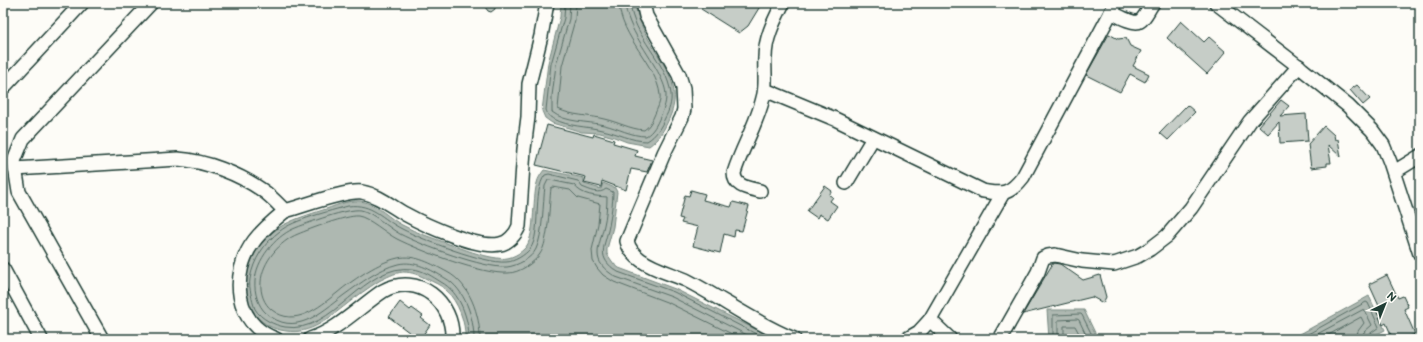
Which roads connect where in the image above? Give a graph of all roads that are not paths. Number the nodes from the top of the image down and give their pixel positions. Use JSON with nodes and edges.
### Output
{"nodes":[{"id":1,"x":82,"y":3,"type":"edge"},
{"id":2,"x":151,"y":3,"type":"edge"},
{"id":3,"x":547,"y":3,"type":"edge"},
{"id":4,"x":643,"y":3,"type":"edge"},
{"id":5,"x":783,"y":3,"type":"edge"},
{"id":6,"x":1153,"y":3,"type":"edge"},
{"id":7,"x":1216,"y":3,"type":"edge"},
{"id":8,"x":1113,"y":7,"type":"edge"},
{"id":9,"x":1299,"y":66,"type":"junction"},
{"id":10,"x":3,"y":88,"type":"edge"},
{"id":11,"x":765,"y":90,"type":"junction"},
{"id":12,"x":873,"y":138,"type":"junction"},
{"id":13,"x":1420,"y":156,"type":"edge"},
{"id":14,"x":15,"y":169,"type":"junction"},
{"id":15,"x":1394,"y":172,"type":"junction"},
{"id":16,"x":846,"y":183,"type":"dead end"},
{"id":17,"x":760,"y":191,"type":"dead end"},
{"id":18,"x":1003,"y":193,"type":"junction"},
{"id":19,"x":286,"y":211,"type":"junction"},
{"id":20,"x":1420,"y":254,"type":"edge"},
{"id":21,"x":3,"y":269,"type":"edge"},
{"id":22,"x":930,"y":320,"type":"junction"},
{"id":23,"x":41,"y":339,"type":"edge"},
{"id":24,"x":102,"y":339,"type":"edge"},
{"id":25,"x":276,"y":339,"type":"edge"},
{"id":26,"x":310,"y":339,"type":"edge"},
{"id":27,"x":452,"y":339,"type":"edge"},
{"id":28,"x":794,"y":339,"type":"edge"},
{"id":29,"x":907,"y":339,"type":"edge"},
{"id":30,"x":950,"y":339,"type":"edge"},
{"id":31,"x":1000,"y":339,"type":"edge"}],
"edges":[{"from":1,"to":10,"type":"street"},
{"from":2,"to":14,"type":"street"},
{"from":3,"to":19,"type":"street"},
{"from":4,"to":28,"type":"street"},
{"from":5,"to":11,"type":"street"},
{"from":6,"to":8,"type":"street"},
{"from":7,"to":9,"type":"street"},
{"from":8,"to":18,"type":"street"},
{"from":9,"to":15,"type":"street"},
{"from":9,"to":31,"type":"street"},
{"from":11,"to":12,"type":"street"},
{"from":11,"to":17,"type":"street"},
{"from":12,"to":16,"type":"street"},
{"from":12,"to":18,"type":"street"},
{"from":13,"to":15,"type":"street"},
{"from":14,"to":19,"type":"street"},
{"from":14,"to":24,"type":"street"},
{"from":15,"to":20,"type":"street"},
{"from":18,"to":22,"type":"street"},
{"from":19,"to":25,"type":"street"},
{"from":21,"to":23,"type":"street"},
{"from":22,"to":29,"type":"street"},
{"from":22,"to":30,"type":"street"},
{"from":26,"to":27,"type":"street"}]}
